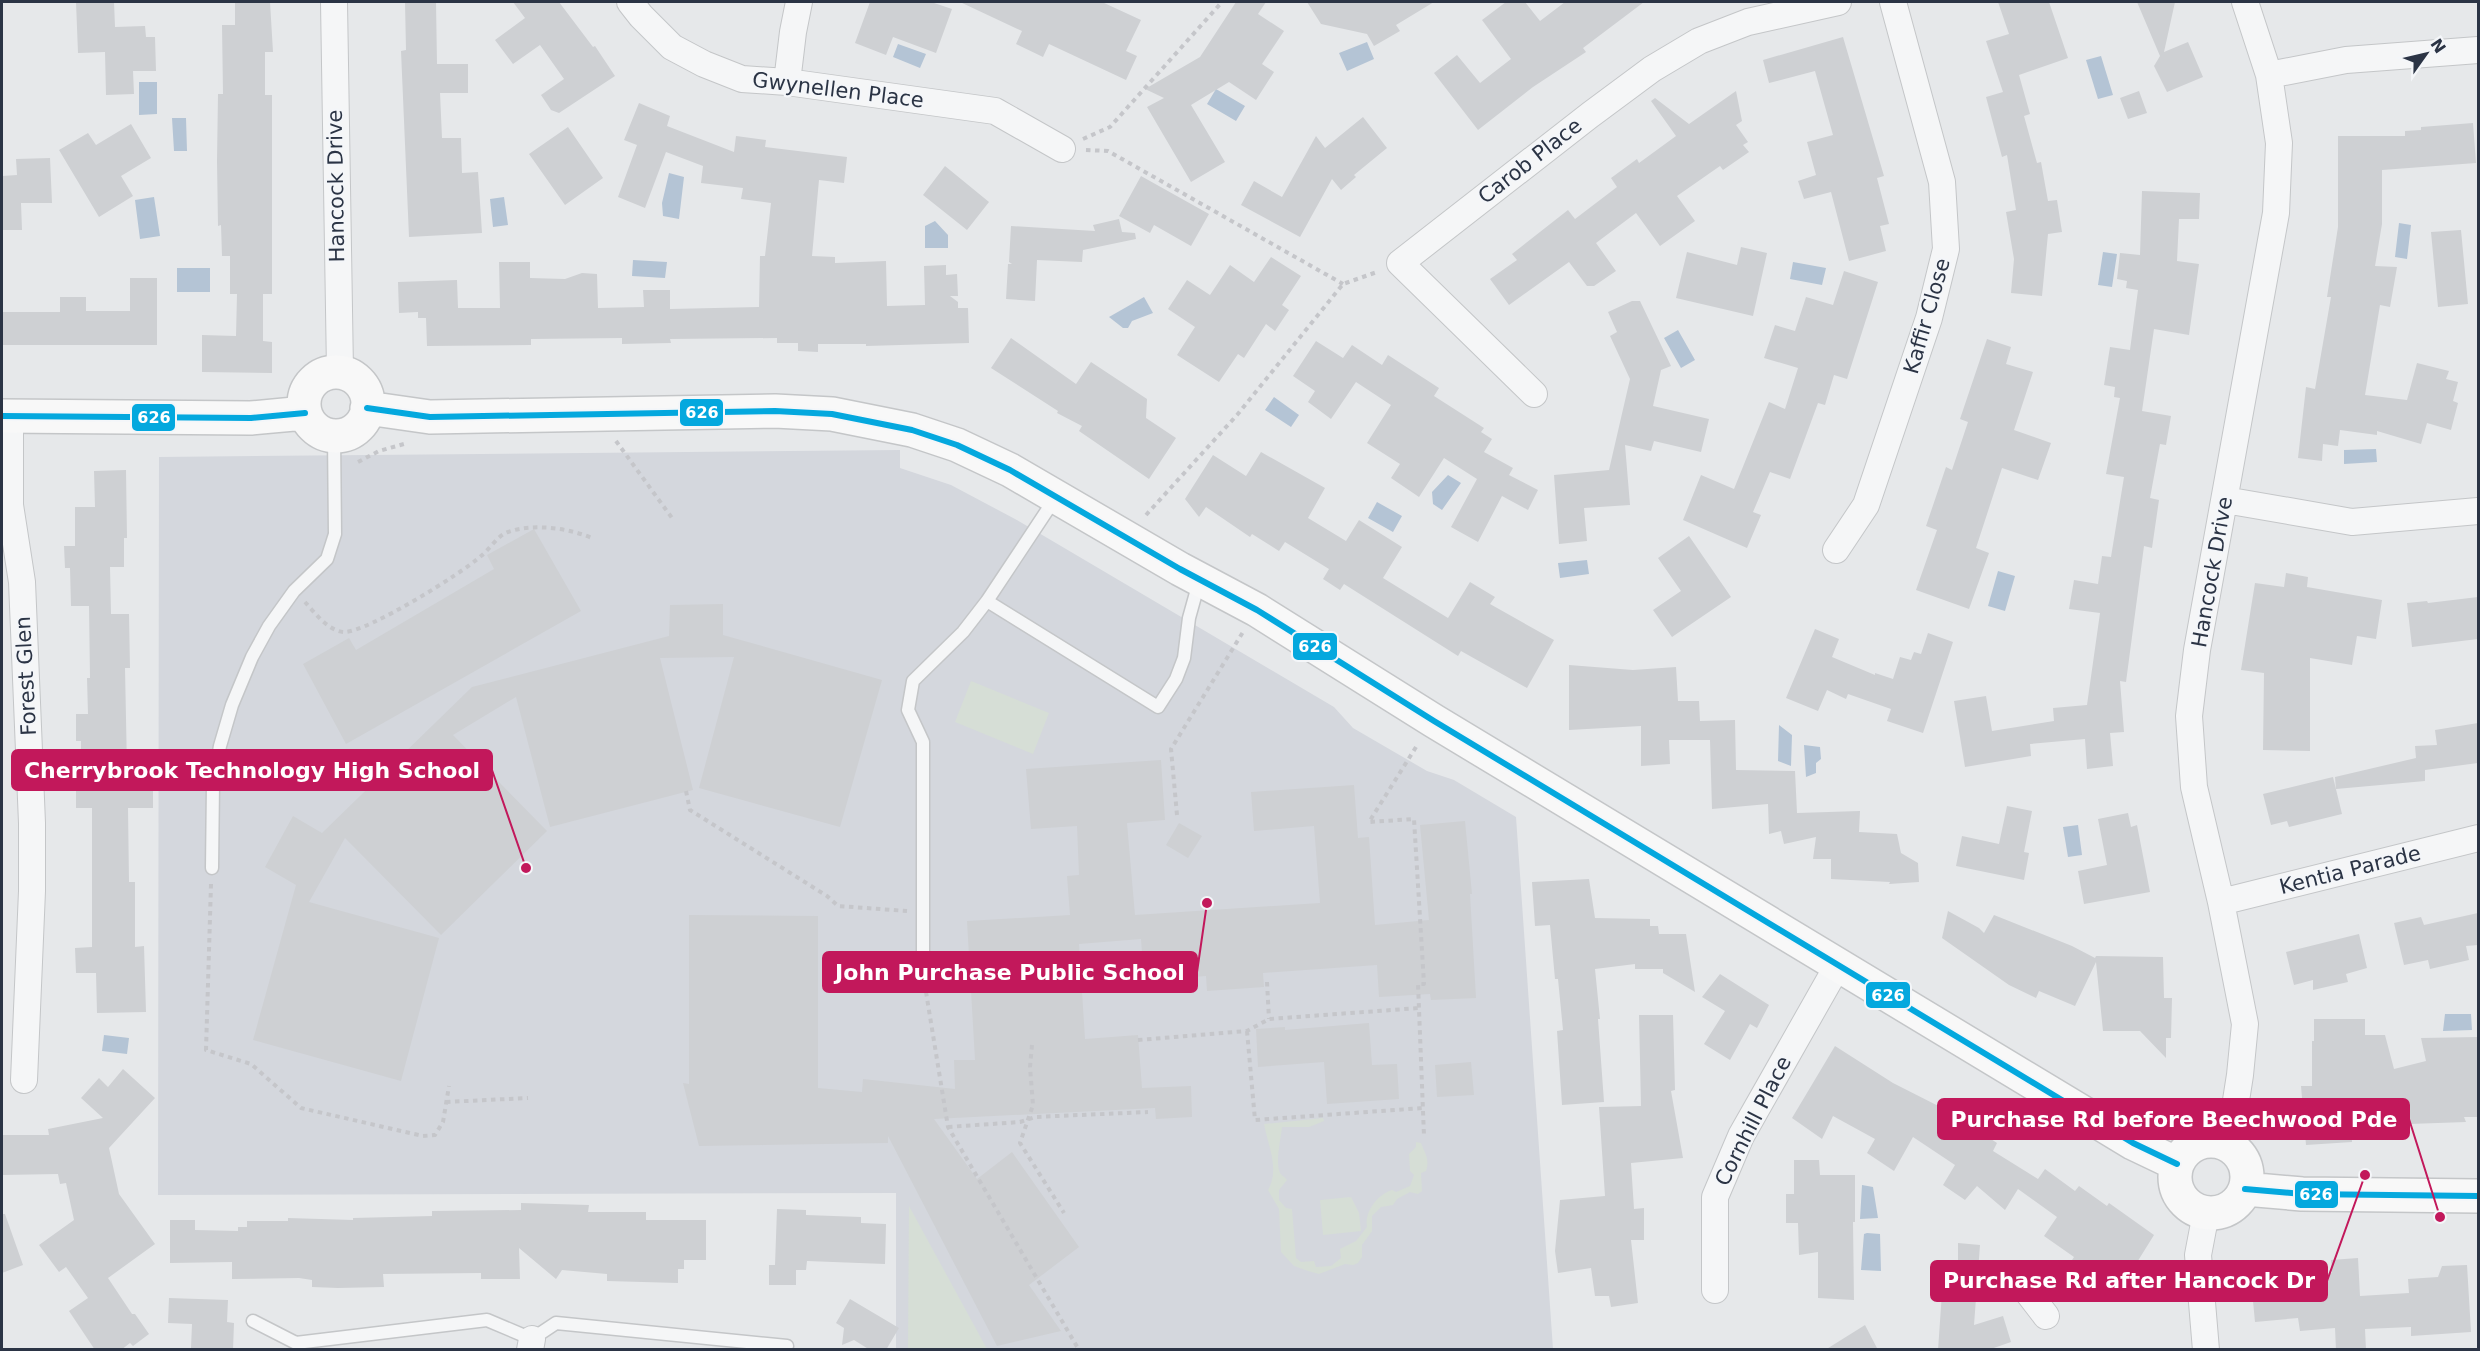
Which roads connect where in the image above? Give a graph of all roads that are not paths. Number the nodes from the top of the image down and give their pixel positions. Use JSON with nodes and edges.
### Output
{"nodes":[{"id":1,"x":334,"y":2,"type":"edge"},
{"id":2,"x":630,"y":2,"type":"edge"},
{"id":3,"x":799,"y":2,"type":"edge"},
{"id":4,"x":1838,"y":2,"type":"edge"},
{"id":5,"x":1893,"y":2,"type":"edge"},
{"id":6,"x":2245,"y":2,"type":"edge"},
{"id":7,"x":2478,"y":50,"type":"edge"},
{"id":8,"x":2269,"y":75,"type":"junction"},
{"id":9,"x":788,"y":82,"type":"junction"},
{"id":10,"x":1062,"y":148,"type":"road end"},
{"id":11,"x":340,"y":371,"type":"junction"},
{"id":12,"x":1534,"y":394,"type":"dead end"},
{"id":13,"x":368,"y":408,"type":"junction"},
{"id":14,"x":305,"y":413,"type":"junction"},
{"id":15,"x":6,"y":416,"type":"edge"},
{"id":16,"x":334,"y":436,"type":"junction"},
{"id":17,"x":1057,"y":496,"type":"junction"},
{"id":18,"x":2225,"y":500,"type":"junction"},
{"id":19,"x":2478,"y":511,"type":"edge"},
{"id":20,"x":1836,"y":550,"type":"dead end"},
{"id":21,"x":1200,"y":579,"type":"junction"},
{"id":22,"x":987,"y":602,"type":"junction"},
{"id":23,"x":2478,"y":838,"type":"edge"},
{"id":24,"x":212,"y":868,"type":"road end"},
{"id":25,"x":2222,"y":902,"type":"junction"},
{"id":26,"x":1838,"y":965,"type":"junction"},
{"id":27,"x":923,"y":976,"type":"road end"},
{"id":28,"x":24,"y":1080,"type":"dead end"},
{"id":29,"x":2229,"y":1145,"type":"junction"},
{"id":30,"x":2177,"y":1164,"type":"junction"},
{"id":31,"x":2245,"y":1189,"type":"junction"},
{"id":32,"x":2478,"y":1196,"type":"edge"},
{"id":33,"x":2206,"y":1213,"type":"junction"},
{"id":34,"x":1715,"y":1290,"type":"dead end"},
{"id":35,"x":2026,"y":1290,"type":"dead end"},
{"id":36,"x":2046,"y":1316,"type":"dead end"},
{"id":37,"x":253,"y":1321,"type":"dead end"},
{"id":38,"x":531,"y":1344,"type":"edge"},
{"id":39,"x":787,"y":1346,"type":"dead end"},
{"id":40,"x":2206,"y":1350,"type":"edge"}],
"edges":[{"from":1,"to":11,"type":"street","name":"Hancock Drive"},
{"from":2,"to":9,"type":"street","name":"Gwynellen Place"},
{"from":3,"to":9,"type":"street"},
{"from":4,"to":12,"type":"street","name":"Carob Place"},
{"from":5,"to":20,"type":"street","name":"Kaffir Close"},
{"from":6,"to":8,"type":"street","name":"Hancock Drive"},
{"from":7,"to":8,"type":"street"},
{"from":8,"to":18,"type":"street","name":"Hancock Drive"},
{"from":9,"to":10,"type":"street","name":"Gwynellen Place"},
{"from":11,"to":13,"type":"main road"},
{"from":11,"to":14,"type":"main road"},
{"from":13,"to":16,"type":"main road"},
{"from":13,"to":17,"type":"main road"},
{"from":14,"to":15,"type":"main road"},
{"from":14,"to":16,"type":"main road"},
{"from":15,"to":28,"type":"street","name":"Forest Glen"},
{"from":16,"to":24,"type":"lane"},
{"from":17,"to":21,"type":"main road"},
{"from":17,"to":22,"type":"lane"},
{"from":18,"to":19,"type":"street"},
{"from":18,"to":25,"type":"street","name":"Hancock Drive"},
{"from":21,"to":22,"type":"lane"},
{"from":21,"to":26,"type":"main road"},
{"from":22,"to":27,"type":"lane"},
{"from":23,"to":25,"type":"street","name":"Kentia Parade"},
{"from":25,"to":29,"type":"street","name":"Hancock Drive"},
{"from":26,"to":30,"type":"main road"},
{"from":26,"to":34,"type":"street","name":"Cornhill Place"},
{"from":29,"to":30,"type":"main road"},
{"from":29,"to":31,"type":"main road"},
{"from":30,"to":33,"type":"main road"},
{"from":31,"to":32,"type":"main road"},
{"from":31,"to":33,"type":"main road"},
{"from":33,"to":40,"type":"street"},
{"from":35,"to":36,"type":"street"},
{"from":37,"to":38,"type":"lane"},
{"from":38,"to":39,"type":"lane"}]}
